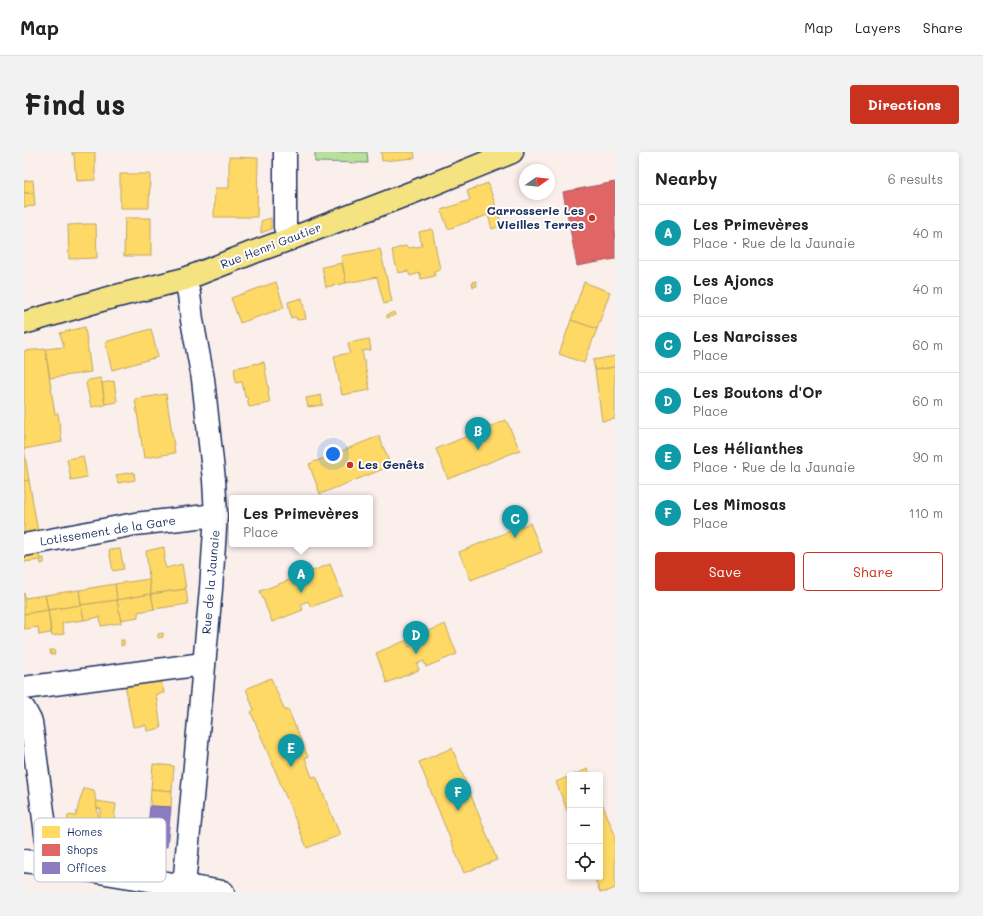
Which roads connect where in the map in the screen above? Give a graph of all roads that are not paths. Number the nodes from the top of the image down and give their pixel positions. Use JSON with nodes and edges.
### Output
{"nodes":[{"id":1,"x":285,"y":152,"type":"edge"},
{"id":2,"x":512,"y":152,"type":"edge"},
{"id":3,"x":290,"y":239,"type":"junction"},
{"id":4,"x":185,"y":279,"type":"junction"},
{"id":5,"x":24,"y":323,"type":"edge"},
{"id":6,"x":216,"y":515,"type":"junction"},
{"id":7,"x":24,"y":545,"type":"edge"},
{"id":8,"x":203,"y":664,"type":"junction"},
{"id":9,"x":24,"y":688,"type":"edge"},
{"id":10,"x":24,"y":709,"type":"edge"},
{"id":11,"x":44,"y":818,"type":"edge"},
{"id":12,"x":24,"y":861,"type":"edge"},
{"id":13,"x":34,"y":862,"type":"edge"},
{"id":14,"x":119,"y":883,"type":"edge"},
{"id":15,"x":184,"y":886,"type":"junction"},
{"id":16,"x":223,"y":892,"type":"edge"}],
"edges":[{"from":1,"to":3,"type":"street"},
{"from":2,"to":3,"type":"main road","name":"Rue Henri Gautier"},
{"from":3,"to":4,"type":"main road","name":"Rue Henri Gautier"},
{"from":4,"to":5,"type":"main road","name":"Rue Henri Gautier"},
{"from":4,"to":6,"type":"street","name":"Rue de la Jaunaie"},
{"from":6,"to":7,"type":"street","name":"Lotissement de la Gare"},
{"from":6,"to":8,"type":"street","name":"Rue de la Jaunaie"},
{"from":8,"to":9,"type":"street"},
{"from":8,"to":15,"type":"street","name":"Rue de la Jaunaie"},
{"from":10,"to":11,"type":"street"},
{"from":12,"to":13,"type":"street"},
{"from":14,"to":15,"type":"street"},
{"from":15,"to":16,"type":"street"}]}
